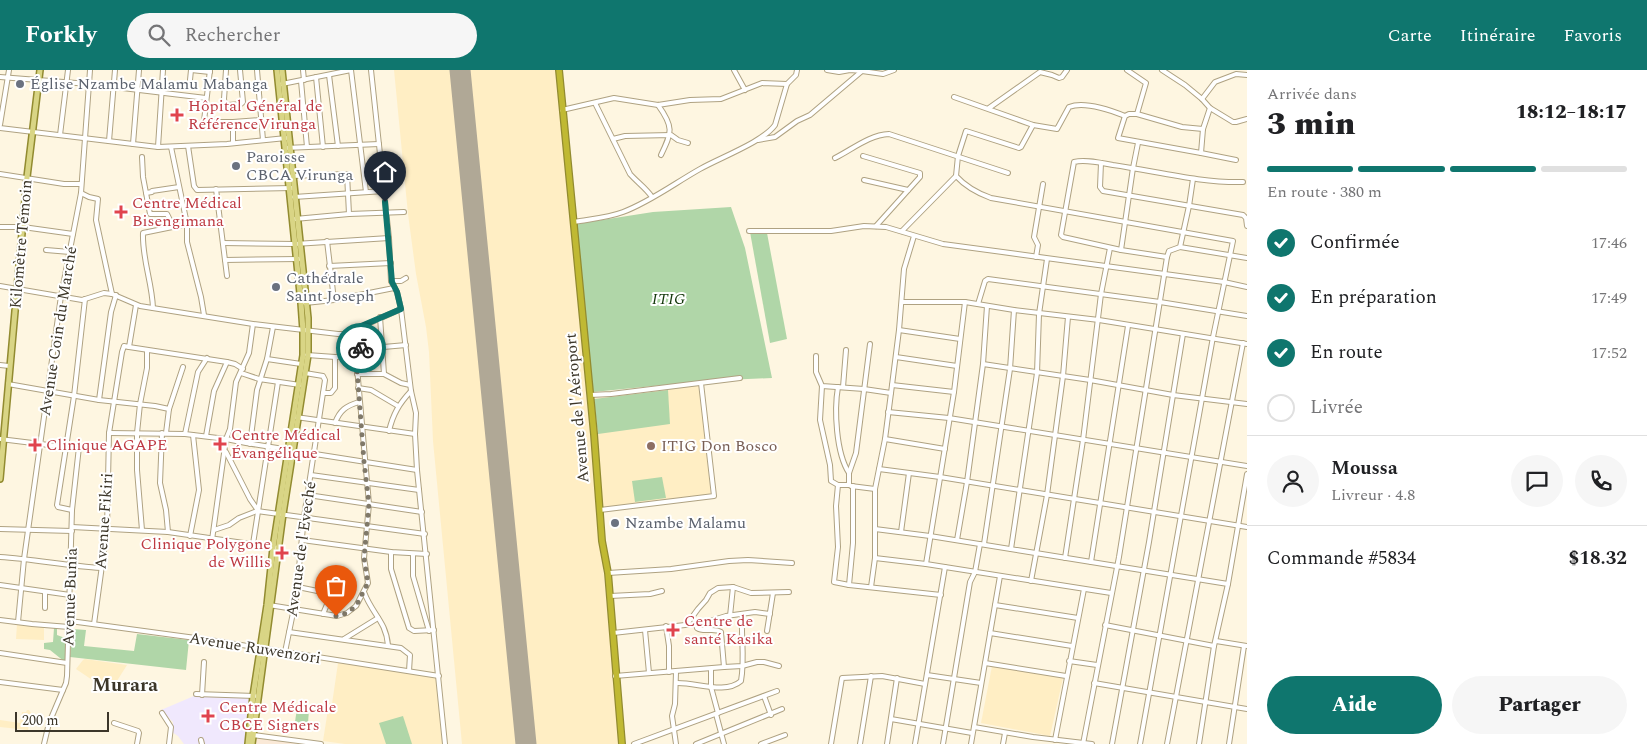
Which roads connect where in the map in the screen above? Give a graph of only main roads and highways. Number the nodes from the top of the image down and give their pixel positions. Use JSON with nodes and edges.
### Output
{"nodes":[{"id":1,"x":40,"y":70,"type":"edge"},
{"id":2,"x":278,"y":70,"type":"edge"},
{"id":3,"x":282,"y":70,"type":"edge"},
{"id":4,"x":559,"y":70,"type":"edge"},
{"id":5,"x":281,"y":84,"type":"junction"},
{"id":6,"x":305,"y":355,"type":"junction"},
{"id":7,"x":301,"y":385,"type":"junction"},
{"id":8,"x":2,"y":439,"type":"edge"},
{"id":9,"x":0,"y":479,"type":"edge"},
{"id":10,"x":255,"y":696,"type":"junction"},
{"id":11,"x":248,"y":744,"type":"edge"},
{"id":12,"x":252,"y":744,"type":"edge"},
{"id":13,"x":622,"y":744,"type":"edge"}],
"edges":[{"from":1,"to":8,"type":"main road","name":"Kilomètre Témoin"},
{"from":2,"to":5,"type":"main road"},
{"from":3,"to":5,"type":"main road"},
{"from":4,"to":13,"type":"highway","name":"Avenue de l'Aéroport"},
{"from":5,"to":6,"type":"main road"},
{"from":6,"to":7,"type":"main road"},
{"from":6,"to":7,"type":"main road"},
{"from":7,"to":10,"type":"main road"},
{"from":8,"to":9,"type":"main road","name":"Kilomètre Témoin"},
{"from":10,"to":11,"type":"main road"},
{"from":10,"to":12,"type":"main road"}]}
